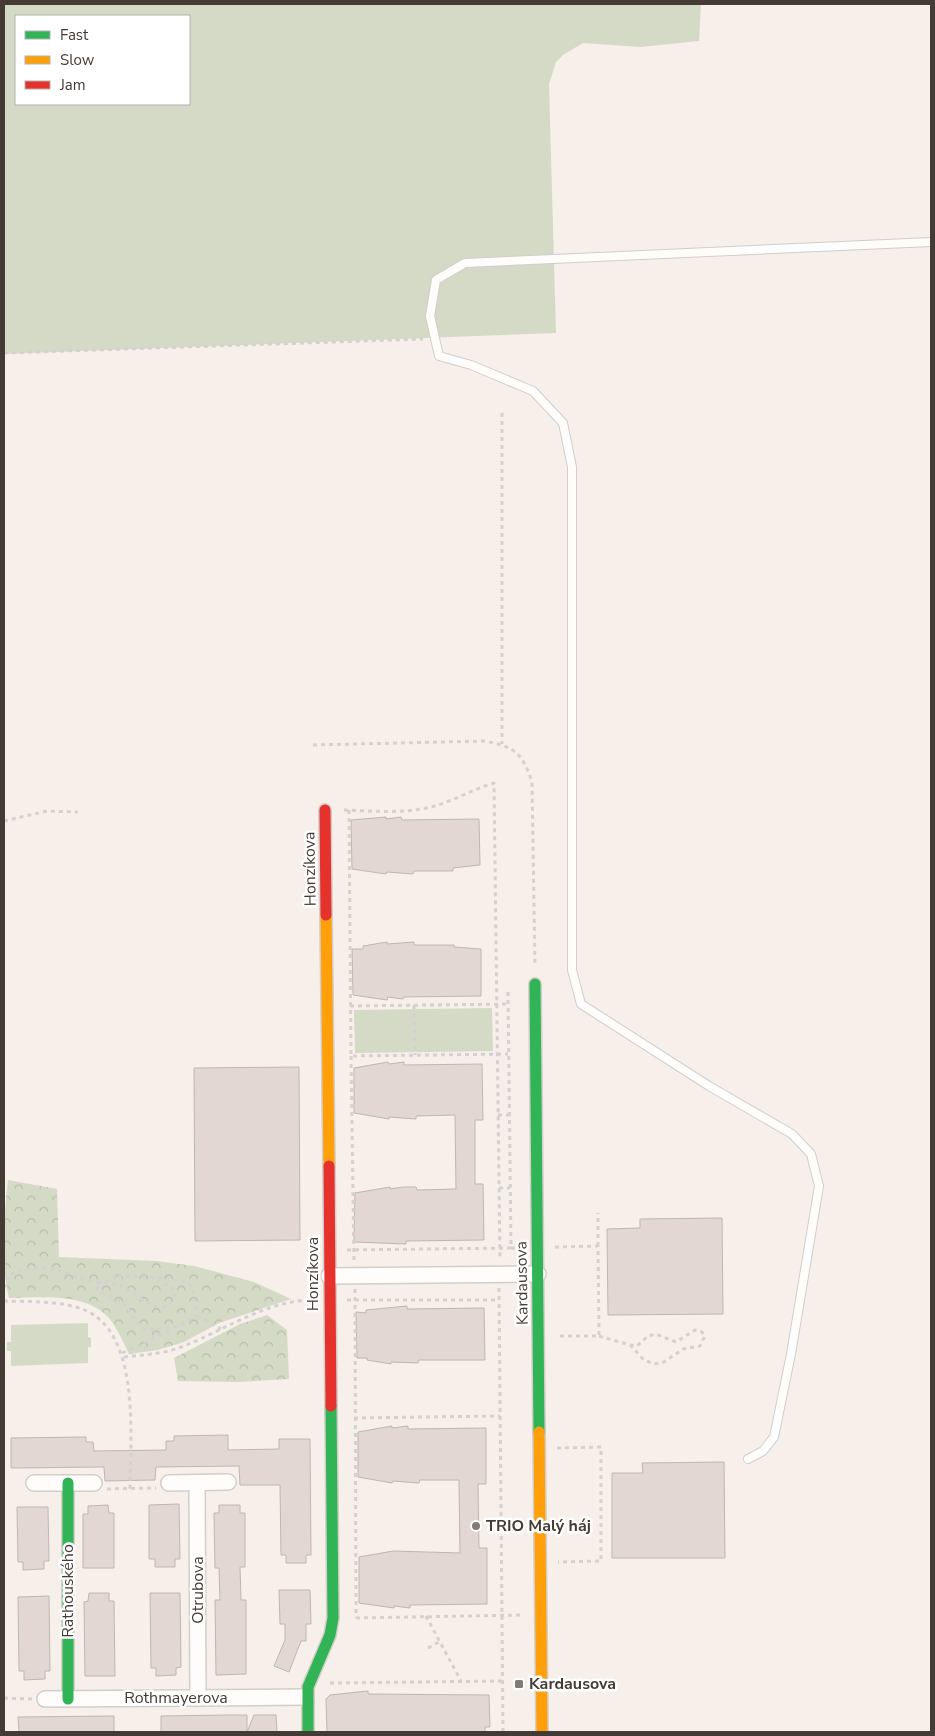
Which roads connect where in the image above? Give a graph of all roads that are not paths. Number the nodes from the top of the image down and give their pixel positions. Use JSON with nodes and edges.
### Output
{"nodes":[{"id":1,"x":931,"y":242,"type":"edge"},
{"id":2,"x":325,"y":810,"type":"road end"},
{"id":3,"x":535,"y":984,"type":"road end"},
{"id":4,"x":538,"y":1274,"type":"junction"},
{"id":5,"x":329,"y":1276,"type":"junction"},
{"id":6,"x":748,"y":1459,"type":"dead end"},
{"id":7,"x":94,"y":1482,"type":"road end"},
{"id":8,"x":198,"y":1482,"type":"junction"},
{"id":9,"x":228,"y":1482,"type":"dead end"},
{"id":10,"x":68,"y":1483,"type":"junction"},
{"id":11,"x":169,"y":1483,"type":"road end"},
{"id":12,"x":34,"y":1484,"type":"dead end"},
{"id":13,"x":308,"y":1690,"type":"junction"},
{"id":14,"x":198,"y":1698,"type":"junction"},
{"id":15,"x":45,"y":1699,"type":"road end"},
{"id":16,"x":68,"y":1699,"type":"junction"},
{"id":17,"x":308,"y":1732,"type":"edge"},
{"id":18,"x":542,"y":1732,"type":"edge"}],
"edges":[{"from":1,"to":6,"type":"lane"},
{"from":2,"to":5,"type":"street","name":"Honzíkova"},
{"from":3,"to":4,"type":"street","name":"Kardausova"},
{"from":4,"to":5,"type":"street"},
{"from":4,"to":18,"type":"street","name":"Kardausova"},
{"from":5,"to":13,"type":"street","name":"Honzíkova"},
{"from":7,"to":10,"type":"street"},
{"from":8,"to":9,"type":"street"},
{"from":8,"to":11,"type":"street"},
{"from":8,"to":14,"type":"street","name":"Otrubova"},
{"from":10,"to":12,"type":"street"},
{"from":10,"to":16,"type":"street","name":"Rathouského"},
{"from":13,"to":14,"type":"street","name":"Rothmayerova"},
{"from":13,"to":17,"type":"street","name":"Honzíkova"},
{"from":14,"to":16,"type":"street","name":"Rothmayerova"},
{"from":15,"to":16,"type":"street","name":"Rothmayerova"}]}
